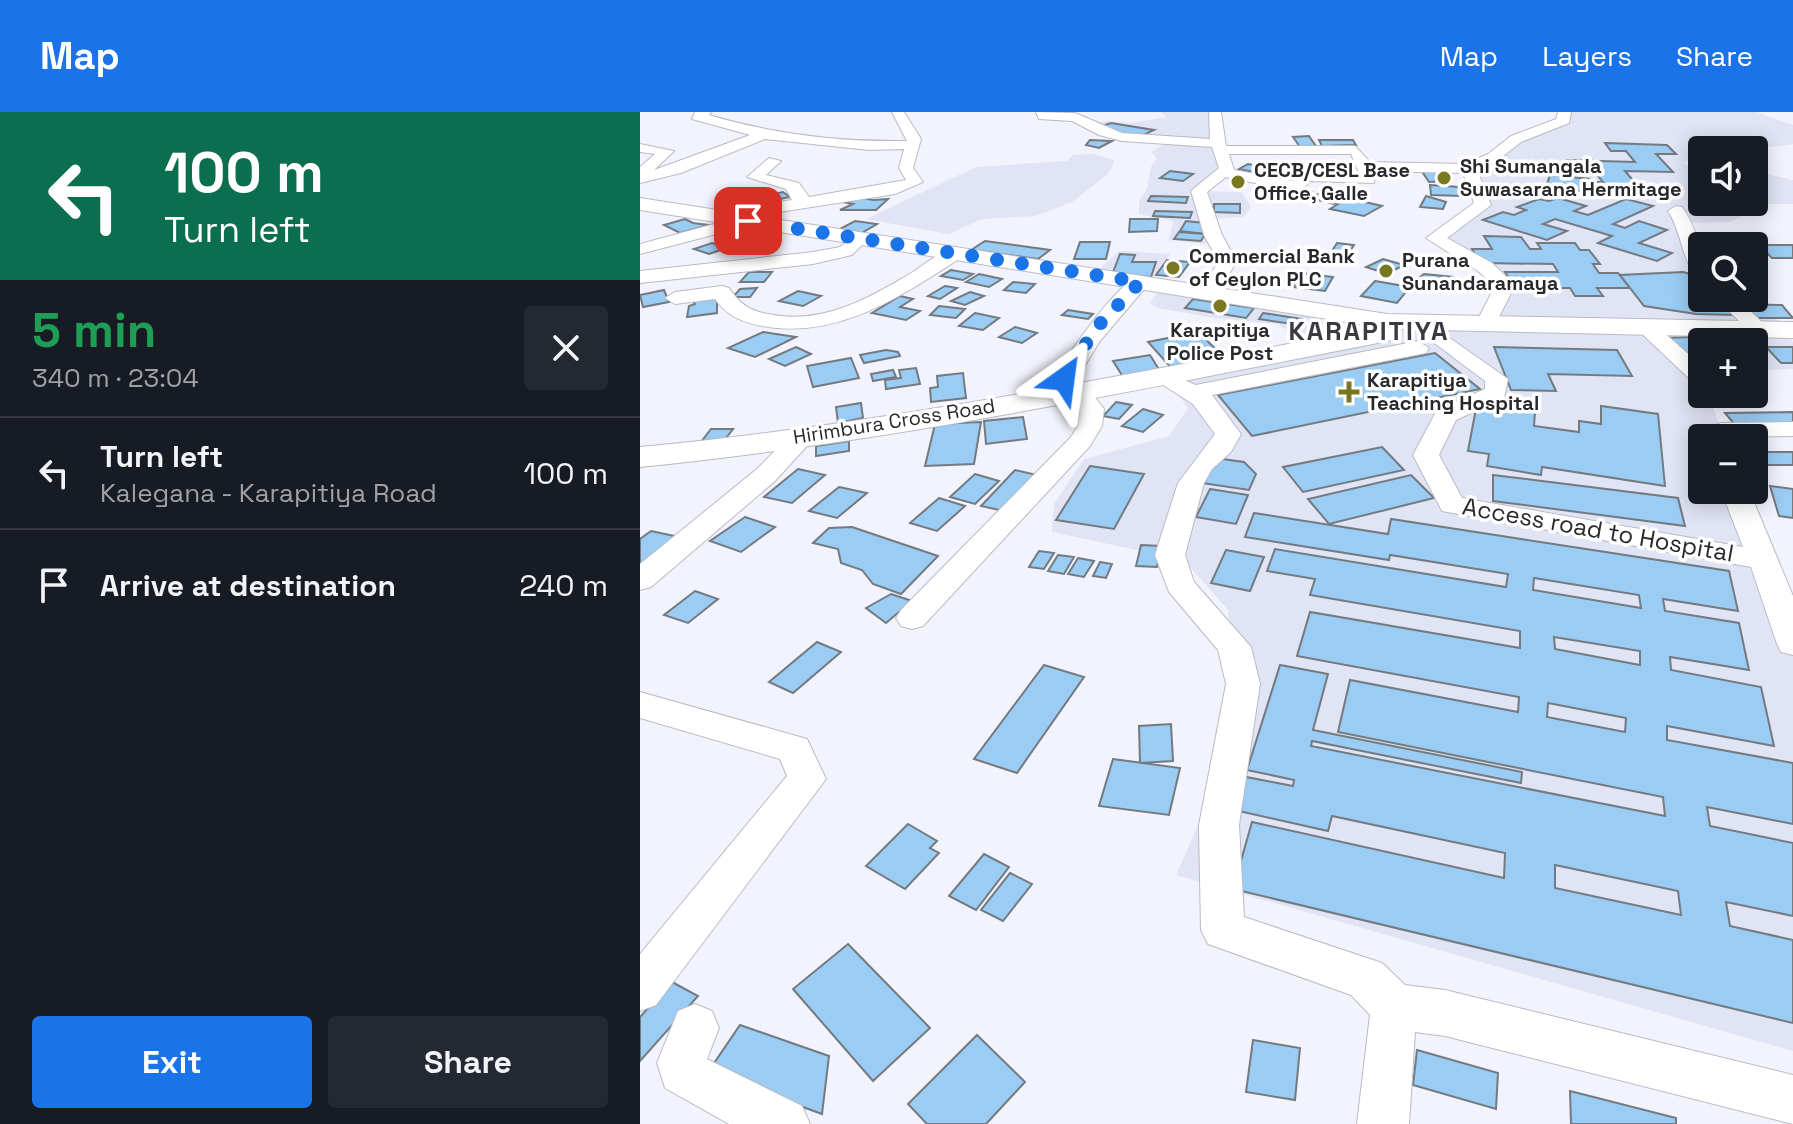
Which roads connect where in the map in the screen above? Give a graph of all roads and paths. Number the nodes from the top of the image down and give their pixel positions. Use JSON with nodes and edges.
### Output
{"nodes":[{"id":1,"x":705,"y":112,"type":"edge"},
{"id":2,"x":898,"y":112,"type":"edge"},
{"id":3,"x":1042,"y":112,"type":"edge"},
{"id":4,"x":1215,"y":112,"type":"edge"},
{"id":5,"x":1565,"y":112,"type":"edge"},
{"id":6,"x":1118,"y":134,"type":"junction"},
{"id":7,"x":763,"y":135,"type":"junction"},
{"id":8,"x":912,"y":145,"type":"junction"},
{"id":9,"x":1220,"y":146,"type":"junction"},
{"id":10,"x":640,"y":148,"type":"edge"},
{"id":11,"x":1112,"y":149,"type":"dead end"},
{"id":12,"x":774,"y":161,"type":"dead end"},
{"id":13,"x":1366,"y":166,"type":"junction"},
{"id":14,"x":1467,"y":169,"type":"junction"},
{"id":15,"x":1222,"y":172,"type":"junction"},
{"id":16,"x":640,"y":176,"type":"edge"},
{"id":17,"x":803,"y":201,"type":"junction"},
{"id":18,"x":640,"y":204,"type":"edge"},
{"id":19,"x":1676,"y":211,"type":"dead end"},
{"id":20,"x":720,"y":216,"type":"junction"},
{"id":21,"x":748,"y":221,"type":"junction"},
{"id":22,"x":1688,"y":232,"type":"edge"},
{"id":23,"x":860,"y":238,"type":"junction"},
{"id":24,"x":640,"y":249,"type":"edge"},
{"id":25,"x":956,"y":253,"type":"junction"},
{"id":26,"x":640,"y":277,"type":"edge"},
{"id":27,"x":1140,"y":282,"type":"junction"},
{"id":28,"x":1207,"y":292,"type":"junction"},
{"id":29,"x":675,"y":298,"type":"dead end"},
{"id":30,"x":1740,"y":312,"type":"edge"},
{"id":31,"x":1485,"y":325,"type":"junction"},
{"id":32,"x":1380,"y":326,"type":"junction"},
{"id":33,"x":1646,"y":327,"type":"junction"},
{"id":34,"x":1688,"y":328,"type":"edge"},
{"id":35,"x":1757,"y":328,"type":"edge"},
{"id":36,"x":1325,"y":329,"type":"junction"},
{"id":37,"x":1768,"y":330,"type":"edge"},
{"id":38,"x":1793,"y":330,"type":"edge"},
{"id":39,"x":1426,"y":333,"type":"junction"},
{"id":40,"x":1688,"y":365,"type":"edge"},
{"id":41,"x":1179,"y":385,"type":"junction"},
{"id":42,"x":1067,"y":395,"type":"junction"},
{"id":43,"x":1768,"y":428,"type":"edge"},
{"id":44,"x":1793,"y":429,"type":"edge"},
{"id":45,"x":804,"y":435,"type":"junction"},
{"id":46,"x":640,"y":457,"type":"edge"},
{"id":47,"x":1741,"y":504,"type":"edge"},
{"id":48,"x":1764,"y":560,"type":"junction"},
{"id":49,"x":640,"y":580,"type":"edge"},
{"id":50,"x":912,"y":618,"type":"dead end"},
{"id":51,"x":1793,"y":644,"type":"edge"},
{"id":52,"x":640,"y":705,"type":"edge"},
{"id":53,"x":640,"y":989,"type":"edge"},
{"id":54,"x":1394,"y":1007,"type":"junction"},
{"id":55,"x":695,"y":1028,"type":"dead end"},
{"id":56,"x":1793,"y":1100,"type":"edge"},
{"id":57,"x":784,"y":1124,"type":"edge"},
{"id":58,"x":1383,"y":1124,"type":"edge"}],
"edges":[{"from":1,"to":7,"type":"street"},
{"from":2,"to":8,"type":"street"},
{"from":3,"to":6,"type":"street"},
{"from":4,"to":9,"type":"street"},
{"from":5,"to":14,"type":"street"},
{"from":6,"to":9,"type":"street"},
{"from":6,"to":11,"type":"street"},
{"from":7,"to":8,"type":"street"},
{"from":7,"to":16,"type":"street"},
{"from":8,"to":17,"type":"street"},
{"from":9,"to":13,"type":"street"},
{"from":9,"to":15,"type":"street"},
{"from":10,"to":16,"type":"street"},
{"from":12,"to":17,"type":"street"},
{"from":13,"to":14,"type":"street"},
{"from":13,"to":15,"type":"street"},
{"from":14,"to":31,"type":"street"},
{"from":15,"to":28,"type":"street"},
{"from":17,"to":20,"type":"street"},
{"from":18,"to":20,"type":"main road"},
{"from":19,"to":22,"type":"street"},
{"from":20,"to":21,"type":"main road"},
{"from":21,"to":23,"type":"main road"},
{"from":21,"to":24,"type":"street"},
{"from":23,"to":25,"type":"main road"},
{"from":23,"to":26,"type":"street"},
{"from":25,"to":27,"type":"main road"},
{"from":25,"to":29,"type":"street"},
{"from":27,"to":28,"type":"main road"},
{"from":27,"to":42,"type":"street"},
{"from":28,"to":36,"type":"main road"},
{"from":30,"to":35,"type":"street"},
{"from":31,"to":33,"type":"main road","name":"Hirimbura Cross Road"},
{"from":31,"to":39,"type":"main road","name":"Hirimbura Cross Road"},
{"from":32,"to":36,"type":"main road","name":"Hirimbura Cross Road"},
{"from":32,"to":36,"type":"main road"},
{"from":32,"to":39,"type":"main road","name":"Hirimbura Cross Road"},
{"from":33,"to":34,"type":"main road","name":"Hirimbura Cross Road"},
{"from":33,"to":40,"type":"street"},
{"from":36,"to":41,"type":"main road","name":"Hirimbura Cross Road"},
{"from":37,"to":38,"type":"main road","name":"Hirimbura Cross Road"},
{"from":39,"to":41,"type":"street"},
{"from":39,"to":48,"type":"street","name":"Access road to Hospital"},
{"from":41,"to":42,"type":"main road","name":"Hirimbura Cross Road"},
{"from":41,"to":54,"type":"street"},
{"from":42,"to":45,"type":"main road","name":"Hirimbura Cross Road"},
{"from":42,"to":50,"type":"street"},
{"from":43,"to":44,"type":"street"},
{"from":45,"to":46,"type":"main road","name":"Hirimbura Cross Road"},
{"from":45,"to":49,"type":"street"},
{"from":47,"to":48,"type":"street"},
{"from":48,"to":51,"type":"street"},
{"from":52,"to":53,"type":"street"},
{"from":54,"to":56,"type":"street"},
{"from":54,"to":58,"type":"street"},
{"from":55,"to":57,"type":"street"}]}
